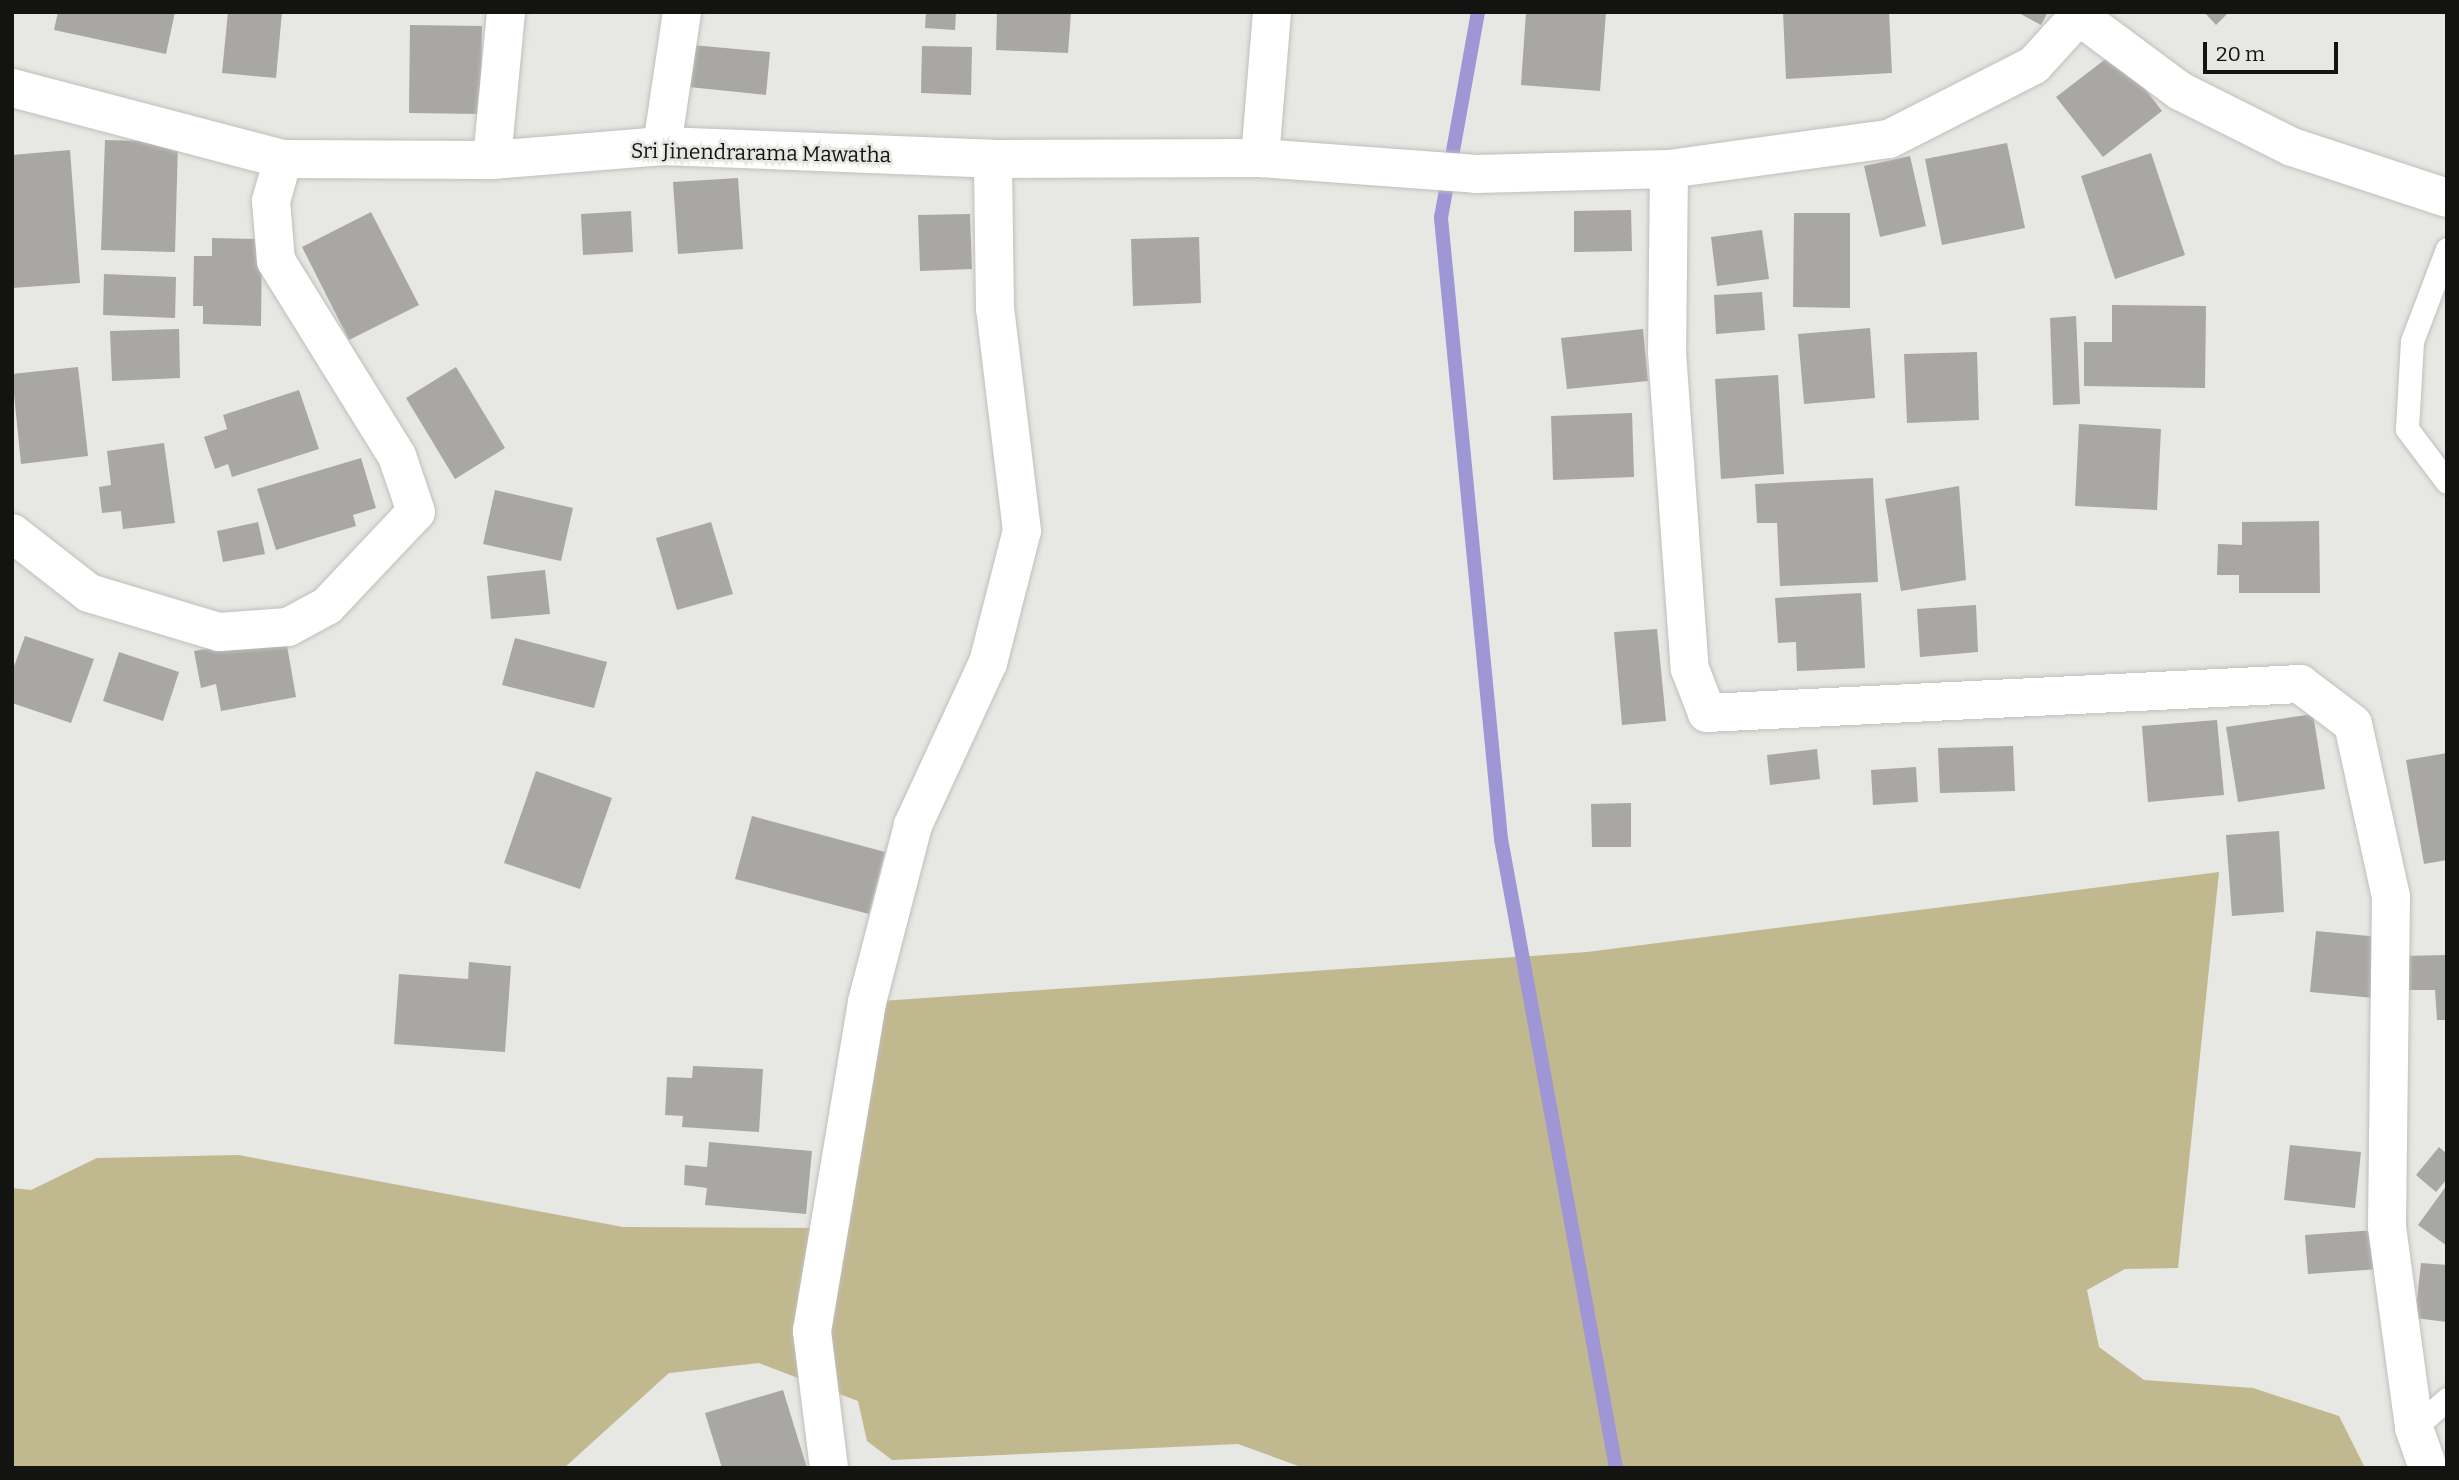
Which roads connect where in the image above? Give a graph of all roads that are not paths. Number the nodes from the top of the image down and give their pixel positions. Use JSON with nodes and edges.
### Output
{"nodes":[{"id":1,"x":506,"y":12,"type":"edge"},
{"id":2,"x":682,"y":12,"type":"edge"},
{"id":3,"x":1272,"y":12,"type":"edge"},
{"id":4,"x":2081,"y":14,"type":"edge"},
{"id":5,"x":12,"y":88,"type":"edge"},
{"id":6,"x":662,"y":146,"type":"junction"},
{"id":7,"x":1260,"y":158,"type":"junction"},
{"id":8,"x":283,"y":159,"type":"junction"},
{"id":9,"x":993,"y":159,"type":"junction"},
{"id":10,"x":492,"y":160,"type":"junction"},
{"id":11,"x":1669,"y":169,"type":"junction"},
{"id":12,"x":2447,"y":198,"type":"edge"},
{"id":13,"x":2447,"y":249,"type":"edge"},
{"id":14,"x":2447,"y":482,"type":"edge"},
{"id":15,"x":12,"y":533,"type":"edge"},
{"id":16,"x":2447,"y":1399,"type":"edge"},
{"id":17,"x":2414,"y":1428,"type":"junction"},
{"id":18,"x":829,"y":1468,"type":"edge"},
{"id":19,"x":2428,"y":1468,"type":"edge"}],
"edges":[{"from":1,"to":10,"type":"street"},
{"from":2,"to":6,"type":"street"},
{"from":3,"to":7,"type":"street"},
{"from":4,"to":11,"type":"street"},
{"from":4,"to":12,"type":"street"},
{"from":5,"to":8,"type":"street","name":"Sri Jinendrarama Mawatha"},
{"from":6,"to":9,"type":"street","name":"Sri Jinendrarama Mawatha"},
{"from":6,"to":10,"type":"street","name":"Sri Jinendrarama Mawatha"},
{"from":7,"to":9,"type":"street","name":"Sri Jinendrarama Mawatha"},
{"from":7,"to":11,"type":"street","name":"Sri Jinendrarama Mawatha"},
{"from":8,"to":10,"type":"street","name":"Sri Jinendrarama Mawatha"},
{"from":8,"to":15,"type":"street"},
{"from":9,"to":18,"type":"street"},
{"from":11,"to":17,"type":"street"},
{"from":13,"to":14,"type":"lane"},
{"from":16,"to":17,"type":"lane"},
{"from":17,"to":19,"type":"street"}]}
